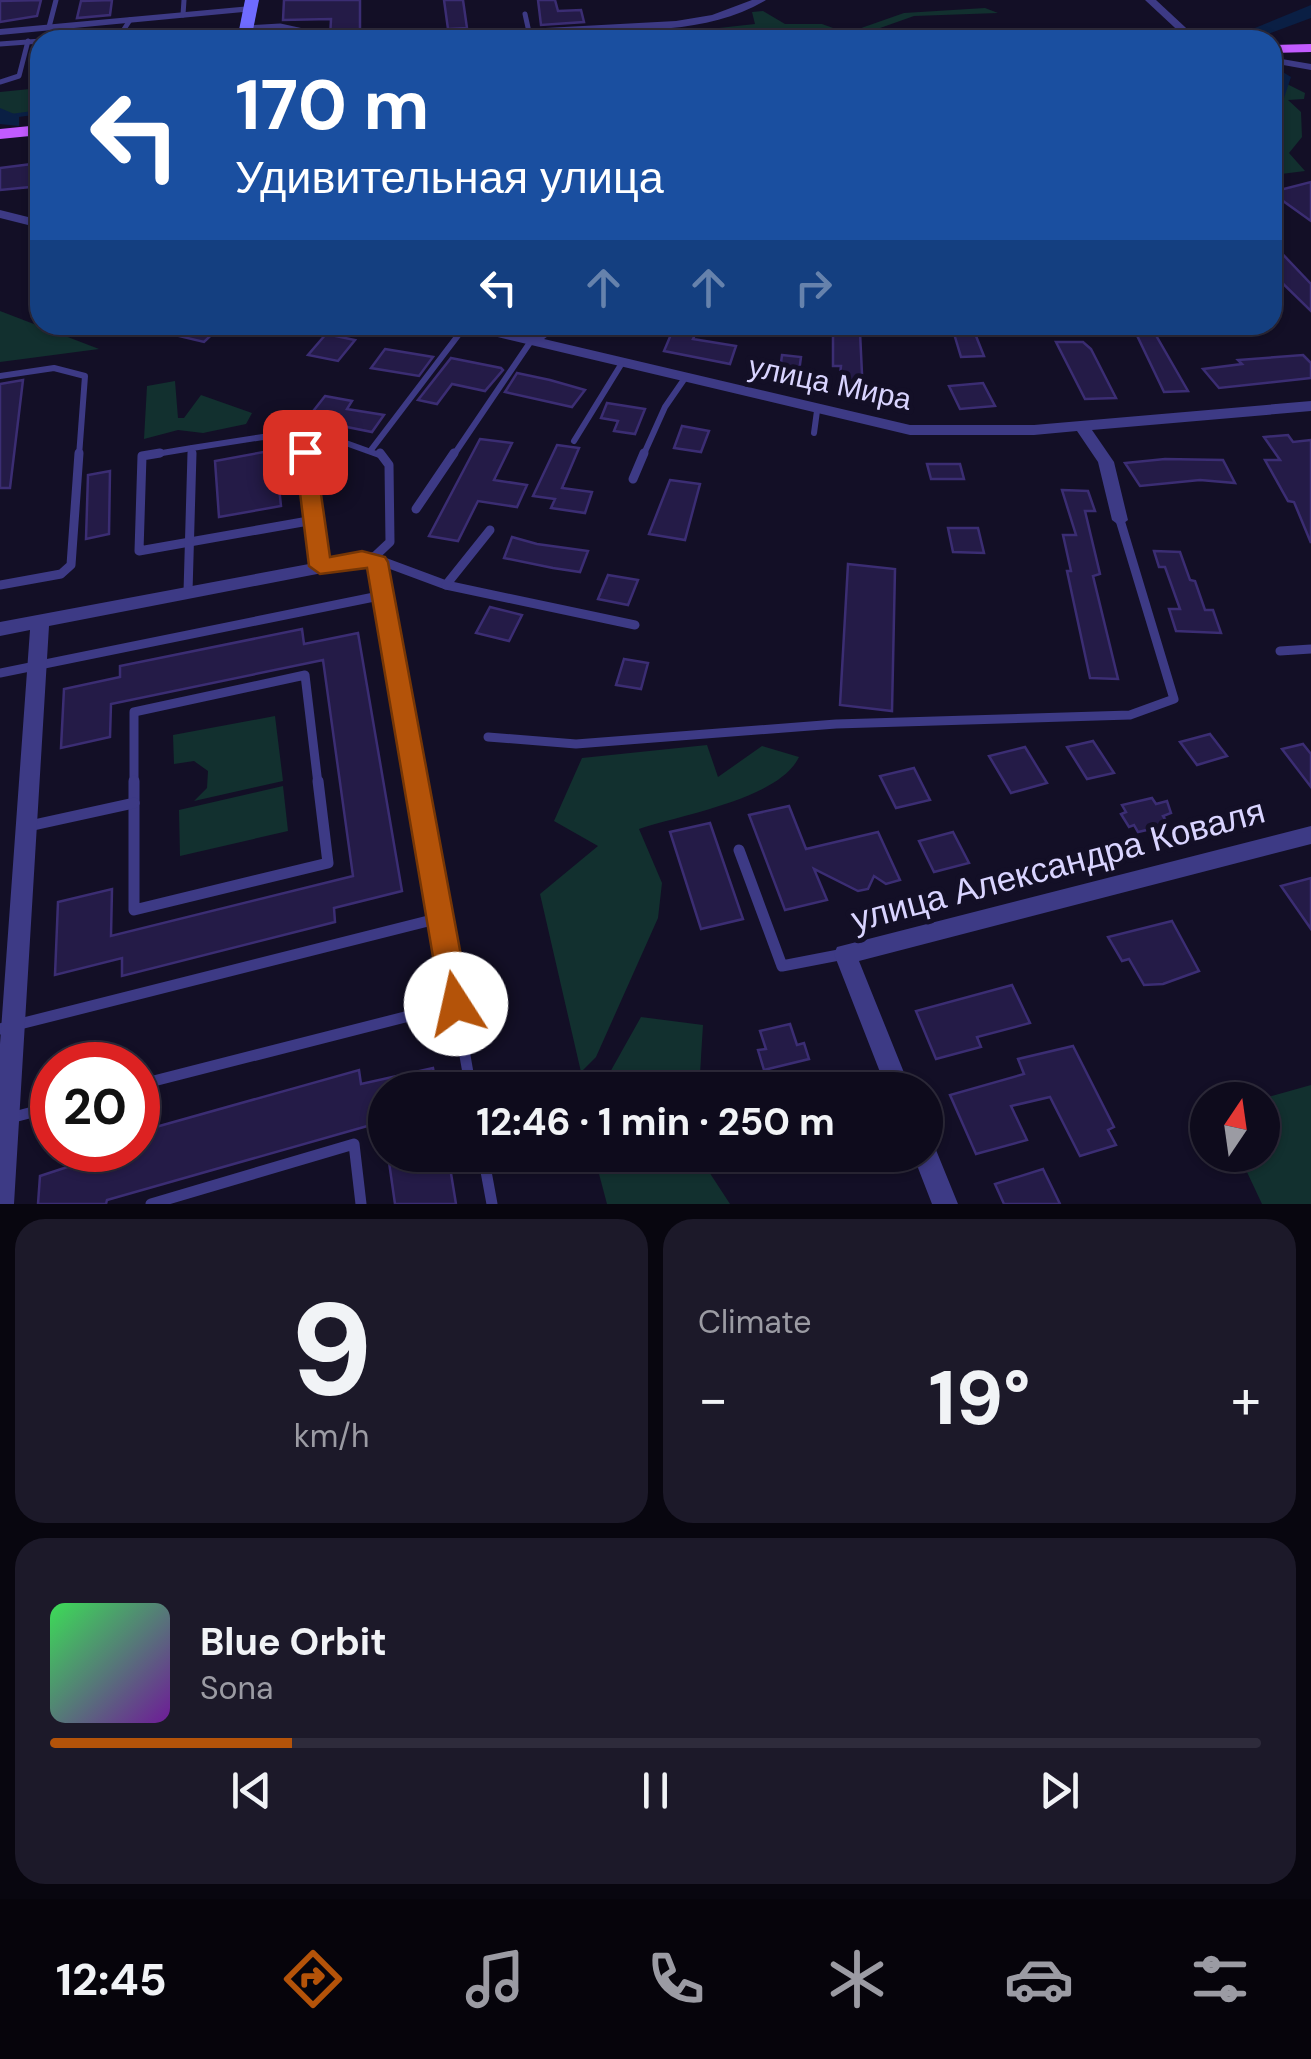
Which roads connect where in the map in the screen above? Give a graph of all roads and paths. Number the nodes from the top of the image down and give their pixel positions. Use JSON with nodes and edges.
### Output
{"nodes":[{"id":1,"x":56,"y":0,"type":"edge"},
{"id":2,"x":184,"y":0,"type":"edge"},
{"id":3,"x":760,"y":0,"type":"edge"},
{"id":4,"x":1150,"y":0,"type":"edge"},
{"id":5,"x":252,"y":4,"type":"edge"},
{"id":6,"x":525,"y":14,"type":"dead end"},
{"id":7,"x":183,"y":15,"type":"junction"},
{"id":8,"x":130,"y":20,"type":"junction"},
{"id":9,"x":53,"y":30,"type":"edge"},
{"id":10,"x":71,"y":30,"type":"edge"},
{"id":11,"x":123,"y":30,"type":"edge"},
{"id":12,"x":246,"y":30,"type":"edge"},
{"id":13,"x":262,"y":30,"type":"edge"},
{"id":14,"x":296,"y":30,"type":"edge"},
{"id":15,"x":529,"y":30,"type":"edge"},
{"id":16,"x":566,"y":30,"type":"edge"},
{"id":17,"x":1183,"y":30,"type":"edge"},
{"id":18,"x":0,"y":32,"type":"edge"},
{"id":19,"x":30,"y":33,"type":"edge"},
{"id":20,"x":28,"y":41,"type":"joint"},
{"id":21,"x":0,"y":44,"type":"edge"},
{"id":22,"x":1311,"y":48,"type":"edge"},
{"id":23,"x":1282,"y":55,"type":"edge"},
{"id":24,"x":1282,"y":59,"type":"edge"},
{"id":25,"x":1311,"y":64,"type":"edge"},
{"id":26,"x":0,"y":82,"type":"edge"},
{"id":27,"x":30,"y":131,"type":"edge"},
{"id":28,"x":0,"y":134,"type":"edge"},
{"id":29,"x":30,"y":143,"type":"edge"},
{"id":30,"x":0,"y":146,"type":"edge"},
{"id":31,"x":0,"y":214,"type":"edge"},
{"id":32,"x":30,"y":222,"type":"edge"},
{"id":33,"x":457,"y":335,"type":"edge"},
{"id":34,"x":506,"y":335,"type":"edge"},
{"id":35,"x":541,"y":335,"type":"edge"},
{"id":36,"x":531,"y":341,"type":"junction"},
{"id":37,"x":622,"y":363,"type":"junction"},
{"id":38,"x":0,"y":376,"type":"edge"},
{"id":39,"x":685,"y":378,"type":"junction"},
{"id":40,"x":1311,"y":406,"type":"edge"},
{"id":41,"x":816,"y":410,"type":"junction"},
{"id":42,"x":1082,"y":427,"type":"junction"},
{"id":43,"x":318,"y":432,"type":"dead end"},
{"id":44,"x":814,"y":433,"type":"dead end"},
{"id":45,"x":574,"y":441,"type":"dead end"},
{"id":46,"x":192,"y":448,"type":"junction"},
{"id":47,"x":371,"y":450,"type":"junction"},
{"id":48,"x":633,"y":479,"type":"dead end"},
{"id":49,"x":416,"y":509,"type":"dead end"},
{"id":50,"x":314,"y":520,"type":"junction"},
{"id":51,"x":1120,"y":520,"type":"joint"},
{"id":52,"x":490,"y":530,"type":"dead end"},
{"id":53,"x":190,"y":542,"type":"junction"},
{"id":54,"x":373,"y":558,"type":"junction"},
{"id":55,"x":320,"y":566,"type":"junction"},
{"id":56,"x":0,"y":585,"type":"edge"},
{"id":57,"x":446,"y":585,"type":"junction"},
{"id":58,"x":188,"y":592,"type":"junction"},
{"id":59,"x":384,"y":596,"type":"junction"},
{"id":60,"x":40,"y":621,"type":"junction"},
{"id":61,"x":634,"y":625,"type":"dead end"},
{"id":62,"x":0,"y":629,"type":"edge"},
{"id":63,"x":1311,"y":648,"type":"edge"},
{"id":64,"x":1280,"y":651,"type":"dead end"},
{"id":65,"x":36,"y":666,"type":"junction"},
{"id":66,"x":0,"y":673,"type":"edge"},
{"id":67,"x":488,"y":737,"type":"dead end"},
{"id":68,"x":134,"y":802,"type":"junction"},
{"id":69,"x":26,"y":827,"type":"junction"},
{"id":70,"x":1311,"y":834,"type":"edge"},
{"id":71,"x":739,"y":850,"type":"dead end"},
{"id":72,"x":440,"y":918,"type":"junction"},
{"id":73,"x":845,"y":954,"type":"junction"},
{"id":74,"x":456,"y":1004,"type":"junction"},
{"id":75,"x":7,"y":1027,"type":"edge"},
{"id":76,"x":468,"y":1072,"type":"edge"},
{"id":77,"x":892,"y":1072,"type":"edge"},
{"id":78,"x":160,"y":1079,"type":"edge"},
{"id":79,"x":30,"y":1112,"type":"edge"},
{"id":80,"x":8,"y":1118,"type":"junction"},
{"id":81,"x":486,"y":1172,"type":"edge"},
{"id":82,"x":932,"y":1172,"type":"edge"},
{"id":83,"x":1,"y":1204,"type":"edge"},
{"id":84,"x":150,"y":1204,"type":"edge"},
{"id":85,"x":361,"y":1204,"type":"edge"},
{"id":86,"x":492,"y":1204,"type":"edge"},
{"id":87,"x":945,"y":1204,"type":"edge"}],
"edges":[{"from":1,"to":9,"type":"lane"},
{"from":2,"to":7,"type":"lane"},
{"from":3,"to":16,"type":"street"},
{"from":4,"to":17,"type":"street"},
{"from":5,"to":7,"type":"street"},
{"from":5,"to":12,"type":"street"},
{"from":6,"to":15,"type":"lane"},
{"from":7,"to":8,"type":"street"},
{"from":8,"to":10,"type":"street"},
{"from":8,"to":11,"type":"lane"},
{"from":13,"to":14,"type":"lane"},
{"from":18,"to":19,"type":"street"},
{"from":20,"to":21,"type":"lane"},
{"from":20,"to":26,"type":"lane"},
{"from":22,"to":23,"type":"main road"},
{"from":24,"to":25,"type":"main road"},
{"from":27,"to":28,"type":"main road"},
{"from":29,"to":30,"type":"main road"},
{"from":31,"to":32,"type":"street"},
{"from":33,"to":47,"type":"lane"},
{"from":34,"to":36,"type":"street","name":"улица Мира"},
{"from":35,"to":36,"type":"street"},
{"from":36,"to":37,"type":"street","name":"улица Мира"},
{"from":36,"to":49,"type":"lane"},
{"from":37,"to":39,"type":"street","name":"улица Мира"},
{"from":37,"to":45,"type":"lane"},
{"from":38,"to":56,"type":"lane"},
{"from":39,"to":41,"type":"street","name":"улица Мира"},
{"from":39,"to":48,"type":"lane"},
{"from":40,"to":42,"type":"street","name":"улица Мира"},
{"from":41,"to":42,"type":"street","name":"улица Мира"},
{"from":41,"to":44,"type":"lane"},
{"from":42,"to":51,"type":"street"},
{"from":43,"to":47,"type":"lane"},
{"from":46,"to":50,"type":"lane"},
{"from":46,"to":53,"type":"lane"},
{"from":46,"to":53,"type":"lane"},
{"from":47,"to":54,"type":"lane"},
{"from":50,"to":53,"type":"lane"},
{"from":50,"to":55,"type":"lane"},
{"from":51,"to":67,"type":"lane"},
{"from":52,"to":57,"type":"lane"},
{"from":53,"to":58,"type":"lane"},
{"from":54,"to":55,"type":"street"},
{"from":54,"to":57,"type":"lane"},
{"from":54,"to":59,"type":"lane"},
{"from":55,"to":58,"type":"street"},
{"from":57,"to":61,"type":"lane"},
{"from":58,"to":60,"type":"street"},
{"from":59,"to":65,"type":"lane"},
{"from":59,"to":72,"type":"lane"},
{"from":60,"to":62,"type":"street"},
{"from":60,"to":65,"type":"street"},
{"from":63,"to":64,"type":"lane"},
{"from":65,"to":66,"type":"lane"},
{"from":65,"to":69,"type":"street"},
{"from":68,"to":68,"type":"lane"},
{"from":68,"to":69,"type":"lane"},
{"from":69,"to":75,"type":"street"},
{"from":70,"to":73,"type":"street","name":"улица Александра Коваля"},
{"from":71,"to":73,"type":"lane"},
{"from":72,"to":74,"type":"lane"},
{"from":72,"to":75,"type":"lane"},
{"from":73,"to":77,"type":"street","name":"улица Александра Коваля"},
{"from":74,"to":76,"type":"lane"},
{"from":74,"to":78,"type":"lane"},
{"from":75,"to":80,"type":"street"},
{"from":79,"to":80,"type":"lane"},
{"from":80,"to":83,"type":"street"},
{"from":81,"to":86,"type":"lane"},
{"from":82,"to":87,"type":"street"},
{"from":84,"to":85,"type":"lane"}]}
